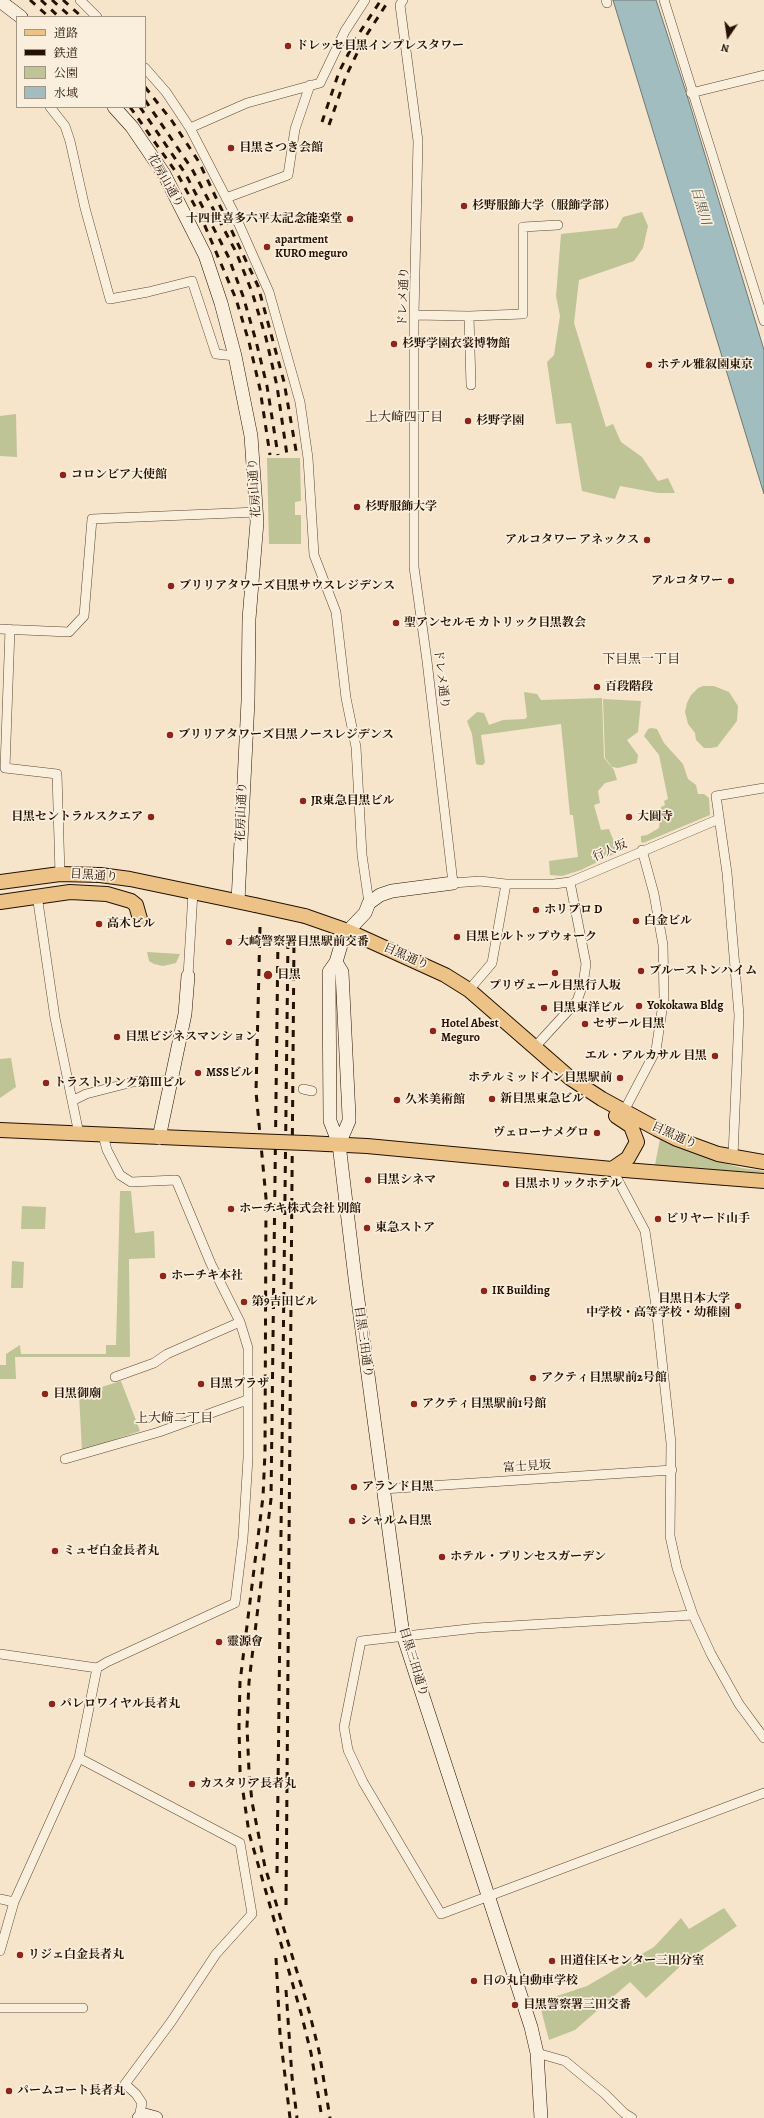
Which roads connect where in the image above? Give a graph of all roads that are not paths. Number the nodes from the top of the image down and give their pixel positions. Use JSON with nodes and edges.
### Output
{"nodes":[{"id":1,"x":80,"y":0,"type":"edge"},
{"id":2,"x":365,"y":0,"type":"edge"},
{"id":3,"x":403,"y":0,"type":"edge"},
{"id":4,"x":664,"y":0,"type":"edge"},
{"id":5,"x":0,"y":1,"type":"edge"},
{"id":6,"x":20,"y":16,"type":"edge"},
{"id":7,"x":96,"y":16,"type":"edge"},
{"id":8,"x":146,"y":69,"type":"edge"},
{"id":9,"x":764,"y":75,"type":"edge"},
{"id":10,"x":310,"y":85,"type":"junction"},
{"id":11,"x":691,"y":93,"type":"junction"},
{"id":12,"x":51,"y":108,"type":"edge"},
{"id":13,"x":115,"y":108,"type":"edge"},
{"id":14,"x":190,"y":128,"type":"junction"},
{"id":15,"x":226,"y":198,"type":"junction"},
{"id":16,"x":558,"y":225,"type":"dead end"},
{"id":17,"x":414,"y":315,"type":"junction"},
{"id":18,"x":470,"y":316,"type":"junction"},
{"id":19,"x":764,"y":321,"type":"edge"},
{"id":20,"x":235,"y":356,"type":"junction"},
{"id":21,"x":471,"y":385,"type":"dead end"},
{"id":22,"x":257,"y":512,"type":"junction"},
{"id":23,"x":0,"y":629,"type":"edge"},
{"id":24,"x":10,"y":629,"type":"junction"},
{"id":25,"x":2,"y":768,"type":"edge"},
{"id":26,"x":764,"y":788,"type":"edge"},
{"id":27,"x":719,"y":819,"type":"junction"},
{"id":28,"x":642,"y":850,"type":"junction"},
{"id":29,"x":60,"y":874,"type":"junction"},
{"id":30,"x":0,"y":882,"type":"edge"},
{"id":31,"x":570,"y":882,"type":"junction"},
{"id":32,"x":453,"y":883,"type":"junction"},
{"id":33,"x":506,"y":884,"type":"junction"},
{"id":34,"x":193,"y":892,"type":"junction"},
{"id":35,"x":37,"y":896,"type":"junction"},
{"id":36,"x":0,"y":902,"type":"edge"},
{"id":37,"x":238,"y":902,"type":"junction"},
{"id":38,"x":369,"y":903,"type":"junction"},
{"id":39,"x":140,"y":920,"type":"dead end"},
{"id":40,"x":348,"y":931,"type":"junction"},
{"id":41,"x":336,"y":962,"type":"junction"},
{"id":42,"x":188,"y":976,"type":"joint"},
{"id":43,"x":468,"y":990,"type":"junction"},
{"id":44,"x":534,"y":1048,"type":"junction"},
{"id":45,"x":170,"y":1081,"type":"junction"},
{"id":46,"x":602,"y":1099,"type":"junction"},
{"id":47,"x":72,"y":1101,"type":"junction"},
{"id":48,"x":624,"y":1111,"type":"junction"},
{"id":49,"x":0,"y":1130,"type":"edge"},
{"id":50,"x":79,"y":1134,"type":"junction"},
{"id":51,"x":103,"y":1135,"type":"junction"},
{"id":52,"x":159,"y":1138,"type":"junction"},
{"id":53,"x":339,"y":1144,"type":"junction"},
{"id":54,"x":734,"y":1156,"type":"junction"},
{"id":55,"x":764,"y":1162,"type":"edge"},
{"id":56,"x":612,"y":1169,"type":"junction"},
{"id":57,"x":764,"y":1181,"type":"edge"},
{"id":58,"x":240,"y":1322,"type":"junction"},
{"id":59,"x":115,"y":1377,"type":"dead end"},
{"id":60,"x":247,"y":1400,"type":"junction"},
{"id":61,"x":65,"y":1459,"type":"dead end"},
{"id":62,"x":672,"y":1470,"type":"junction"},
{"id":63,"x":383,"y":1489,"type":"junction"},
{"id":64,"x":693,"y":1615,"type":"junction"},
{"id":65,"x":403,"y":1635,"type":"junction"},
{"id":66,"x":0,"y":1654,"type":"edge"},
{"id":67,"x":97,"y":1668,"type":"junction"},
{"id":68,"x":764,"y":1738,"type":"edge"},
{"id":69,"x":79,"y":1758,"type":"junction"},
{"id":70,"x":764,"y":1793,"type":"edge"},
{"id":71,"x":489,"y":1896,"type":"junction"},
{"id":72,"x":0,"y":1898,"type":"edge"},
{"id":73,"x":14,"y":1902,"type":"junction"},
{"id":74,"x":0,"y":1951,"type":"edge"},
{"id":75,"x":0,"y":2008,"type":"edge"},
{"id":76,"x":83,"y":2008,"type":"dead end"},
{"id":77,"x":537,"y":2053,"type":"junction"},
{"id":78,"x":625,"y":2116,"type":"edge"},
{"id":79,"x":139,"y":2118,"type":"edge"},
{"id":80,"x":156,"y":2118,"type":"edge"},
{"id":81,"x":541,"y":2118,"type":"edge"}],
"edges":[{"from":1,"to":7,"type":"street"},
{"from":2,"to":10,"type":"street"},
{"from":3,"to":17,"type":"street","name":"ドレメ通り"},
{"from":4,"to":11,"type":"street"},
{"from":5,"to":6,"type":"street"},
{"from":8,"to":14,"type":"street"},
{"from":9,"to":11,"type":"street"},
{"from":10,"to":14,"type":"street"},
{"from":10,"to":15,"type":"street"},
{"from":11,"to":19,"type":"street"},
{"from":12,"to":20,"type":"street"},
{"from":13,"to":20,"type":"street","name":"花房山通り"},
{"from":14,"to":15,"type":"street"},
{"from":15,"to":38,"type":"street"},
{"from":16,"to":18,"type":"street"},
{"from":17,"to":18,"type":"street"},
{"from":17,"to":32,"type":"street","name":"ドレメ通り"},
{"from":18,"to":21,"type":"street"},
{"from":20,"to":22,"type":"street","name":"花房山通り"},
{"from":22,"to":24,"type":"street"},
{"from":22,"to":37,"type":"street","name":"花房山通り"},
{"from":23,"to":24,"type":"street"},
{"from":24,"to":25,"type":"street"},
{"from":25,"to":29,"type":"street"},
{"from":26,"to":27,"type":"street"},
{"from":27,"to":28,"type":"street","name":"行人坂"},
{"from":27,"to":54,"type":"street"},
{"from":28,"to":31,"type":"street","name":"行人坂"},
{"from":28,"to":48,"type":"street"},
{"from":29,"to":30,"type":"main road","name":"目黒通り"},
{"from":29,"to":34,"type":"main road","name":"目黒通り"},
{"from":31,"to":33,"type":"street","name":"行人坂"},
{"from":31,"to":44,"type":"street"},
{"from":32,"to":33,"type":"street","name":"行人坂"},
{"from":32,"to":38,"type":"street"},
{"from":33,"to":43,"type":"street"},
{"from":34,"to":37,"type":"main road","name":"目黒通り"},
{"from":34,"to":42,"type":"street"},
{"from":35,"to":36,"type":"main road","name":"目黒通り"},
{"from":35,"to":39,"type":"main road","name":"目黒通り"},
{"from":35,"to":47,"type":"street"},
{"from":37,"to":40,"type":"main road","name":"目黒通り","bridge":true},
{"from":38,"to":40,"type":"street","name":"目黒三田通り"},
{"from":40,"to":41,"type":"street","name":"目黒三田通り"},
{"from":40,"to":43,"type":"main road","name":"目黒通り"},
{"from":41,"to":53,"type":"street"},
{"from":41,"to":53,"type":"street","name":"目黒三田通り"},
{"from":42,"to":45,"type":"street"},
{"from":43,"to":44,"type":"main road","name":"目黒通り"},
{"from":44,"to":46,"type":"main road","name":"目黒通り"},
{"from":45,"to":47,"type":"street"},
{"from":45,"to":52,"type":"street"},
{"from":46,"to":48,"type":"main road","name":"目黒通り"},
{"from":46,"to":56,"type":"main road"},
{"from":47,"to":50,"type":"street"},
{"from":48,"to":54,"type":"main road","name":"目黒通り"},
{"from":49,"to":50,"type":"main road"},
{"from":50,"to":51,"type":"main road"},
{"from":51,"to":52,"type":"main road"},
{"from":51,"to":58,"type":"street"},
{"from":52,"to":53,"type":"main road","bridge":true},
{"from":53,"to":56,"type":"main road"},
{"from":53,"to":63,"type":"street","name":"目黒三田通り"},
{"from":54,"to":55,"type":"main road","name":"目黒通り"},
{"from":56,"to":57,"type":"main road"},
{"from":56,"to":62,"type":"street"},
{"from":58,"to":59,"type":"street"},
{"from":58,"to":60,"type":"street"},
{"from":60,"to":61,"type":"street"},
{"from":60,"to":67,"type":"street"},
{"from":62,"to":63,"type":"street","name":"富士見坂"},
{"from":62,"to":64,"type":"street"},
{"from":63,"to":65,"type":"street","name":"目黒三田通り"},
{"from":64,"to":65,"type":"street"},
{"from":64,"to":68,"type":"street"},
{"from":65,"to":71,"type":"street","name":"目黒三田通り"},
{"from":65,"to":71,"type":"street"},
{"from":66,"to":67,"type":"street"},
{"from":67,"to":69,"type":"street"},
{"from":69,"to":73,"type":"street"},
{"from":69,"to":79,"type":"street"},
{"from":70,"to":71,"type":"street"},
{"from":71,"to":77,"type":"street","name":"目黒三田通り"},
{"from":72,"to":73,"type":"street"},
{"from":73,"to":74,"type":"street"},
{"from":75,"to":76,"type":"street"},
{"from":77,"to":78,"type":"street"},
{"from":77,"to":81,"type":"street","name":"目黒三田通り"},
{"from":79,"to":80,"type":"street"}]}
